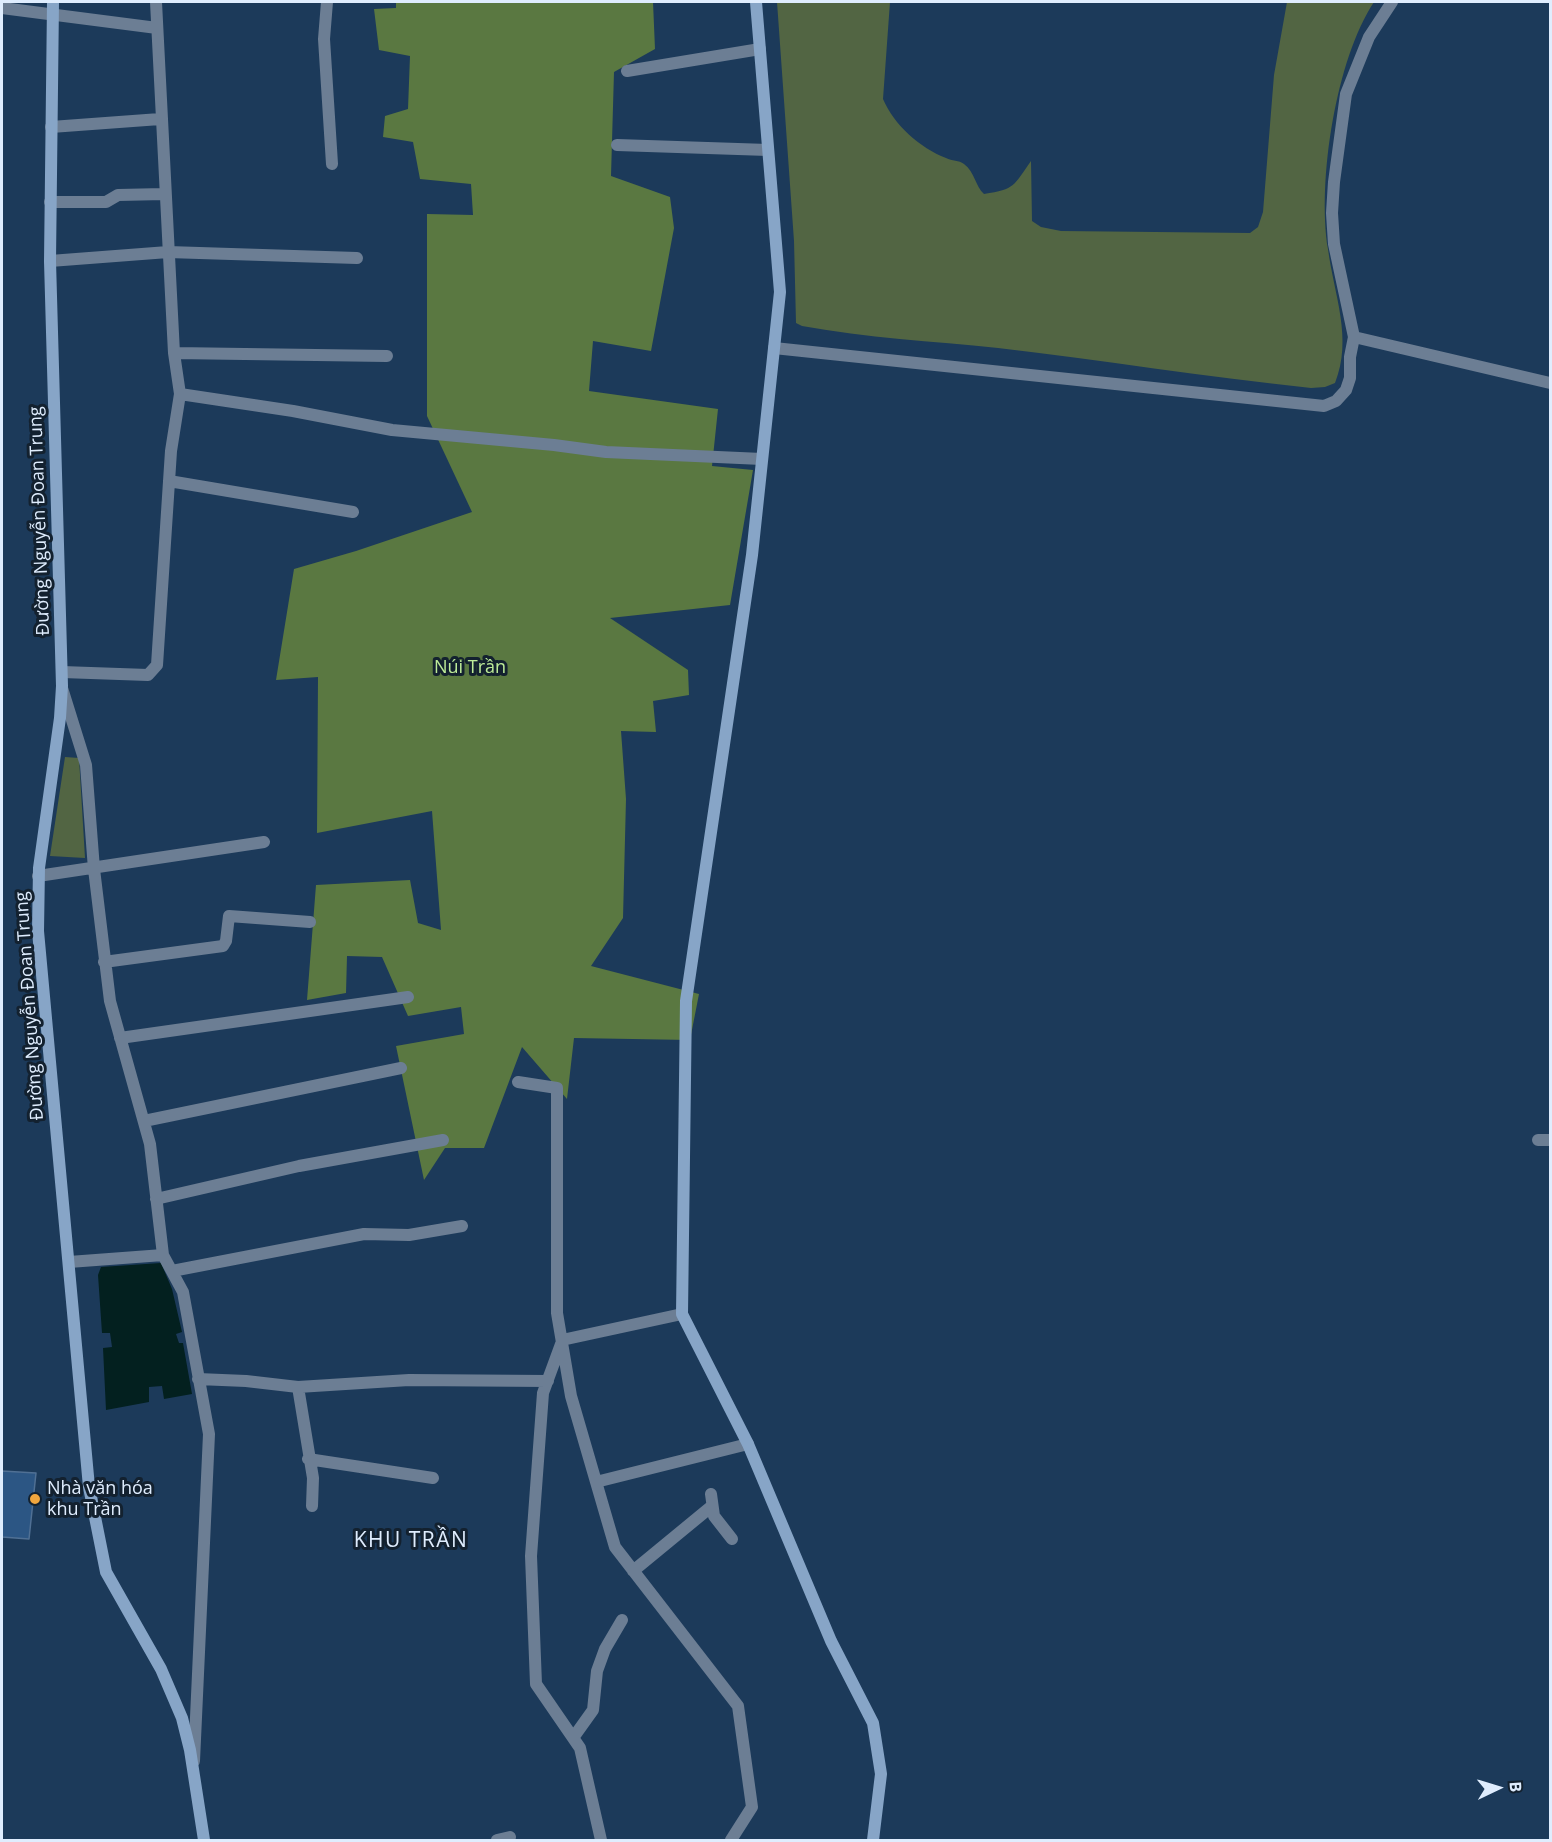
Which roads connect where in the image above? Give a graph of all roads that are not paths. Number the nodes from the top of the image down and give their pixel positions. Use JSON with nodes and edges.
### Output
{"nodes":[{"id":1,"x":52,"y":2,"type":"edge"},
{"id":2,"x":156,"y":2,"type":"edge"},
{"id":3,"x":327,"y":2,"type":"edge"},
{"id":4,"x":756,"y":2,"type":"edge"},
{"id":5,"x":1392,"y":2,"type":"edge"},
{"id":6,"x":2,"y":8,"type":"edge"},
{"id":7,"x":52,"y":15,"type":"junction"},
{"id":8,"x":157,"y":28,"type":"junction"},
{"id":9,"x":760,"y":49,"type":"junction"},
{"id":10,"x":627,"y":71,"type":"dead end"},
{"id":11,"x":160,"y":119,"type":"junction"},
{"id":12,"x":51,"y":127,"type":"junction"},
{"id":13,"x":617,"y":145,"type":"dead end"},
{"id":14,"x":768,"y":150,"type":"junction"},
{"id":15,"x":332,"y":164,"type":"dead end"},
{"id":16,"x":165,"y":194,"type":"junction"},
{"id":17,"x":50,"y":202,"type":"junction"},
{"id":18,"x":168,"y":252,"type":"junction"},
{"id":19,"x":357,"y":258,"type":"dead end"},
{"id":20,"x":50,"y":261,"type":"junction"},
{"id":21,"x":1354,"y":338,"type":"junction"},
{"id":22,"x":774,"y":348,"type":"junction"},
{"id":23,"x":174,"y":354,"type":"junction"},
{"id":24,"x":387,"y":356,"type":"dead end"},
{"id":25,"x":1551,"y":383,"type":"edge"},
{"id":26,"x":180,"y":394,"type":"junction"},
{"id":27,"x":762,"y":459,"type":"junction"},
{"id":28,"x":169,"y":481,"type":"junction"},
{"id":29,"x":353,"y":512,"type":"dead end"},
{"id":30,"x":62,"y":672,"type":"junction"},
{"id":31,"x":62,"y":686,"type":"junction"},
{"id":32,"x":264,"y":842,"type":"dead end"},
{"id":33,"x":94,"y":869,"type":"junction"},
{"id":34,"x":38,"y":876,"type":"junction"},
{"id":35,"x":310,"y":922,"type":"dead end"},
{"id":36,"x":104,"y":962,"type":"junction"},
{"id":37,"x":408,"y":997,"type":"dead end"},
{"id":38,"x":120,"y":1038,"type":"junction"},
{"id":39,"x":401,"y":1068,"type":"dead end"},
{"id":40,"x":518,"y":1082,"type":"dead end"},
{"id":41,"x":144,"y":1121,"type":"junction"},
{"id":42,"x":443,"y":1140,"type":"dead end"},
{"id":43,"x":156,"y":1198,"type":"junction"},
{"id":44,"x":462,"y":1226,"type":"dead end"},
{"id":45,"x":163,"y":1255,"type":"junction"},
{"id":46,"x":69,"y":1262,"type":"junction"},
{"id":47,"x":172,"y":1271,"type":"junction"},
{"id":48,"x":682,"y":1314,"type":"junction"},
{"id":49,"x":562,"y":1340,"type":"junction"},
{"id":50,"x":198,"y":1379,"type":"junction"},
{"id":51,"x":548,"y":1381,"type":"junction"},
{"id":52,"x":298,"y":1387,"type":"junction"},
{"id":53,"x":748,"y":1444,"type":"junction"},
{"id":54,"x":308,"y":1459,"type":"junction"},
{"id":55,"x":433,"y":1478,"type":"dead end"},
{"id":56,"x":596,"y":1482,"type":"junction"},
{"id":57,"x":312,"y":1506,"type":"dead end"},
{"id":58,"x":732,"y":1539,"type":"dead end"},
{"id":59,"x":633,"y":1571,"type":"junction"},
{"id":60,"x":622,"y":1620,"type":"dead end"},
{"id":61,"x":573,"y":1738,"type":"junction"},
{"id":62,"x":194,"y":1771,"type":"junction"},
{"id":63,"x":204,"y":1840,"type":"edge"},
{"id":64,"x":601,"y":1840,"type":"edge"},
{"id":65,"x":731,"y":1840,"type":"edge"},
{"id":66,"x":873,"y":1840,"type":"edge"}],
"edges":[{"from":1,"to":7,"type":"street","name":"Đường Nguyễn Đoan Trung"},
{"from":2,"to":8,"type":"street"},
{"from":3,"to":15,"type":"street"},
{"from":4,"to":9,"type":"street"},
{"from":5,"to":21,"type":"street"},
{"from":6,"to":7,"type":"street"},
{"from":7,"to":8,"type":"street"},
{"from":7,"to":12,"type":"street","name":"Đường Nguyễn Đoan Trung"},
{"from":8,"to":11,"type":"street"},
{"from":9,"to":10,"type":"street"},
{"from":9,"to":14,"type":"street"},
{"from":11,"to":12,"type":"street"},
{"from":11,"to":16,"type":"street"},
{"from":12,"to":17,"type":"street","name":"Đường Nguyễn Đoan Trung"},
{"from":13,"to":14,"type":"street"},
{"from":14,"to":22,"type":"street"},
{"from":16,"to":17,"type":"street"},
{"from":16,"to":18,"type":"street"},
{"from":17,"to":20,"type":"street","name":"Đường Nguyễn Đoan Trung"},
{"from":18,"to":19,"type":"street"},
{"from":18,"to":20,"type":"street"},
{"from":18,"to":23,"type":"street"},
{"from":20,"to":30,"type":"street","name":"Đường Nguyễn Đoan Trung"},
{"from":21,"to":22,"type":"street"},
{"from":21,"to":25,"type":"street"},
{"from":22,"to":27,"type":"street"},
{"from":23,"to":24,"type":"street"},
{"from":23,"to":26,"type":"street"},
{"from":26,"to":27,"type":"street"},
{"from":26,"to":28,"type":"street"},
{"from":27,"to":48,"type":"street"},
{"from":28,"to":29,"type":"street"},
{"from":28,"to":30,"type":"street"},
{"from":30,"to":31,"type":"street","name":"Đường Nguyễn Đoan Trung"},
{"from":31,"to":33,"type":"street"},
{"from":31,"to":34,"type":"street","name":"Đường Nguyễn Đoan Trung"},
{"from":32,"to":33,"type":"street"},
{"from":33,"to":34,"type":"street"},
{"from":33,"to":36,"type":"street"},
{"from":34,"to":46,"type":"street","name":"Đường Nguyễn Đoan Trung"},
{"from":35,"to":36,"type":"street"},
{"from":36,"to":38,"type":"street"},
{"from":37,"to":38,"type":"street"},
{"from":38,"to":41,"type":"street"},
{"from":39,"to":41,"type":"street"},
{"from":40,"to":49,"type":"street"},
{"from":41,"to":43,"type":"street"},
{"from":42,"to":43,"type":"street"},
{"from":43,"to":45,"type":"street"},
{"from":44,"to":47,"type":"street"},
{"from":45,"to":46,"type":"street"},
{"from":45,"to":47,"type":"street"},
{"from":46,"to":62,"type":"street","name":"Đường Nguyễn Đoan Trung"},
{"from":47,"to":50,"type":"street"},
{"from":48,"to":49,"type":"street"},
{"from":48,"to":53,"type":"street"},
{"from":49,"to":51,"type":"street"},
{"from":49,"to":56,"type":"street"},
{"from":50,"to":52,"type":"street"},
{"from":50,"to":62,"type":"street"},
{"from":51,"to":52,"type":"street"},
{"from":51,"to":61,"type":"street"},
{"from":52,"to":54,"type":"street"},
{"from":53,"to":56,"type":"street"},
{"from":53,"to":66,"type":"street"},
{"from":54,"to":55,"type":"street"},
{"from":54,"to":57,"type":"street"},
{"from":56,"to":59,"type":"street"},
{"from":58,"to":59,"type":"street"},
{"from":59,"to":65,"type":"street"},
{"from":60,"to":61,"type":"street"},
{"from":61,"to":64,"type":"street"},
{"from":62,"to":63,"type":"street","name":"Đường Nguyễn Đoan Trung"}]}
